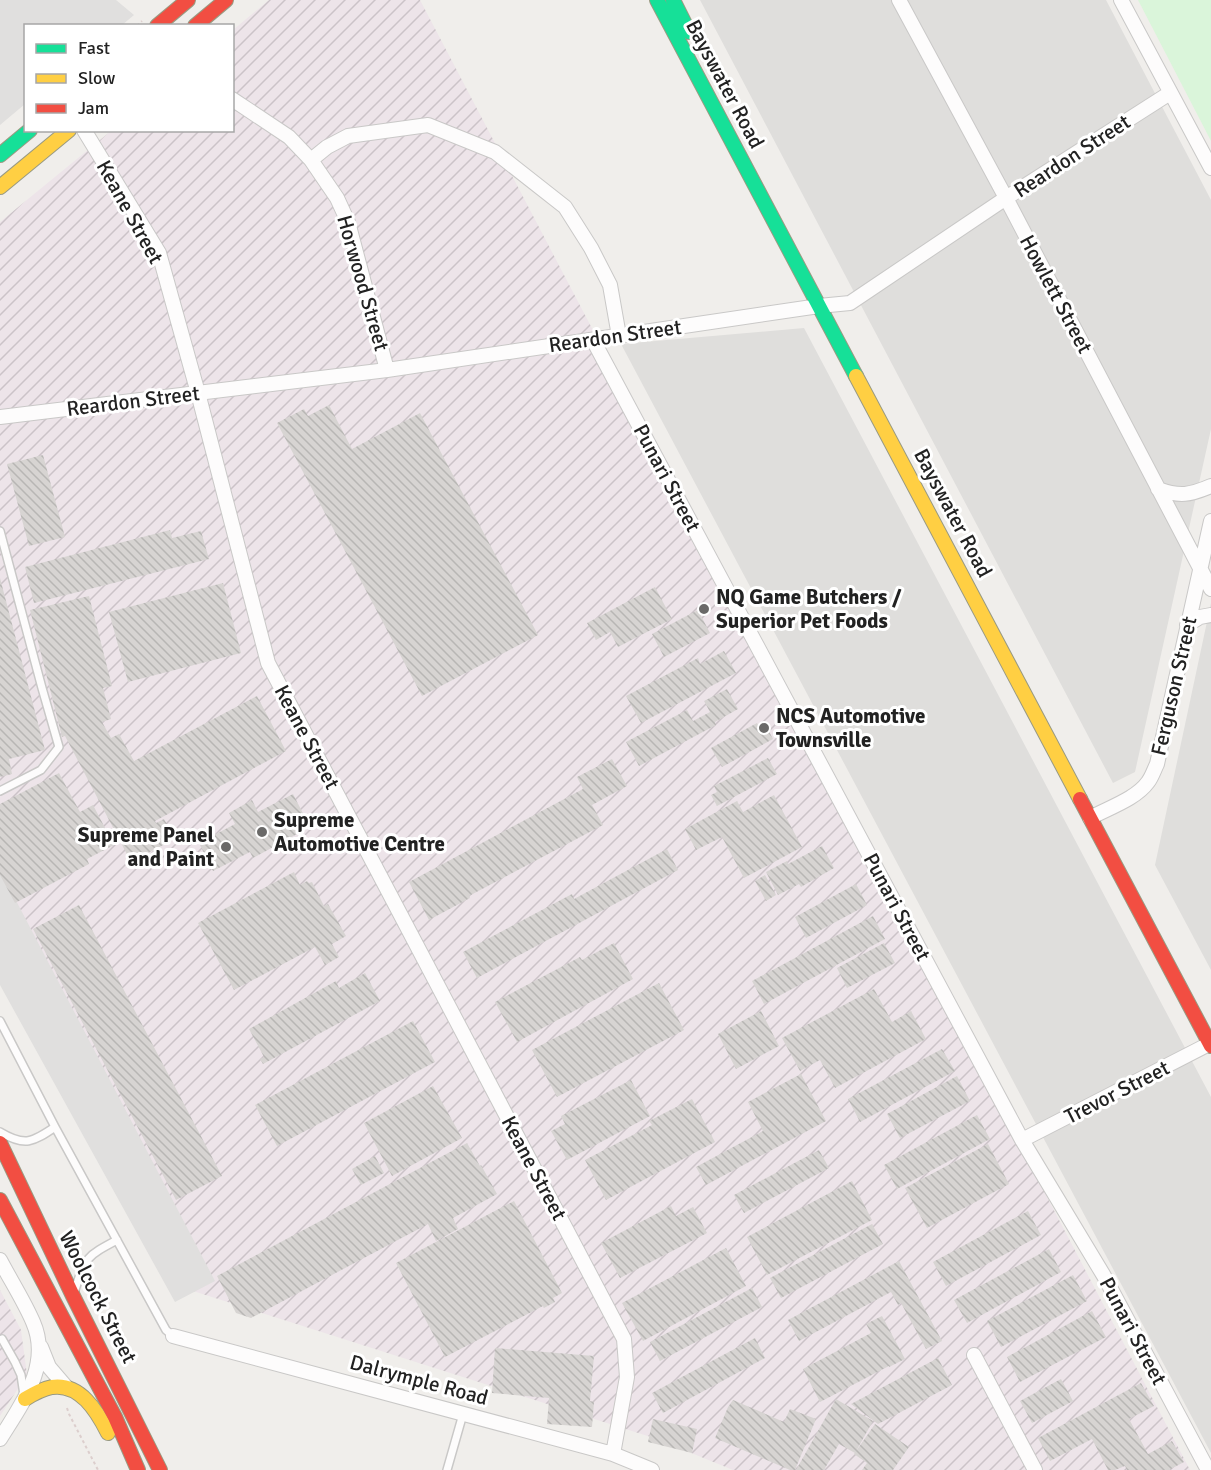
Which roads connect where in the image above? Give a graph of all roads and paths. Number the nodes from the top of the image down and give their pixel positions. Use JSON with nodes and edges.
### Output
{"nodes":[{"id":1,"x":188,"y":0,"type":"edge"},
{"id":2,"x":226,"y":0,"type":"edge"},
{"id":3,"x":657,"y":0,"type":"edge"},
{"id":4,"x":673,"y":0,"type":"edge"},
{"id":5,"x":899,"y":0,"type":"edge"},
{"id":6,"x":1120,"y":0,"type":"edge"},
{"id":7,"x":159,"y":24,"type":"edge"},
{"id":8,"x":197,"y":24,"type":"edge"},
{"id":9,"x":1170,"y":93,"type":"junction"},
{"id":10,"x":234,"y":100,"type":"edge"},
{"id":11,"x":28,"y":132,"type":"edge"},
{"id":12,"x":67,"y":132,"type":"edge"},
{"id":13,"x":85,"y":132,"type":"edge"},
{"id":14,"x":0,"y":155,"type":"edge"},
{"id":15,"x":311,"y":160,"type":"junction"},
{"id":16,"x":1211,"y":168,"type":"edge"},
{"id":17,"x":0,"y":187,"type":"edge"},
{"id":18,"x":1006,"y":198,"type":"junction"},
{"id":19,"x":826,"y":306,"type":"junction"},
{"id":20,"x":619,"y":336,"type":"junction"},
{"id":21,"x":593,"y":340,"type":"junction"},
{"id":22,"x":387,"y":370,"type":"junction"},
{"id":23,"x":198,"y":393,"type":"junction"},
{"id":24,"x":0,"y":417,"type":"edge"},
{"id":25,"x":1211,"y":486,"type":"edge"},
{"id":26,"x":1158,"y":489,"type":"junction"},
{"id":27,"x":1211,"y":521,"type":"edge"},
{"id":28,"x":0,"y":531,"type":"edge"},
{"id":29,"x":1201,"y":570,"type":"junction"},
{"id":30,"x":1211,"y":589,"type":"edge"},
{"id":31,"x":1211,"y":615,"type":"edge"},
{"id":32,"x":1187,"y":625,"type":"junction"},
{"id":33,"x":0,"y":791,"type":"edge"},
{"id":34,"x":1096,"y":815,"type":"junction"},
{"id":35,"x":1211,"y":1020,"type":"edge"},
{"id":36,"x":0,"y":1021,"type":"edge"},
{"id":37,"x":1211,"y":1044,"type":"edge"},
{"id":38,"x":56,"y":1127,"type":"junction"},
{"id":39,"x":0,"y":1132,"type":"edge"},
{"id":40,"x":1022,"y":1140,"type":"junction"},
{"id":41,"x":0,"y":1143,"type":"edge"},
{"id":42,"x":0,"y":1200,"type":"edge"},
{"id":43,"x":117,"y":1240,"type":"junction"},
{"id":44,"x":0,"y":1260,"type":"edge"},
{"id":45,"x":73,"y":1296,"type":"junction"},
{"id":46,"x":173,"y":1336,"type":"joint"},
{"id":47,"x":2,"y":1339,"type":"dead end"},
{"id":48,"x":38,"y":1342,"type":"junction"},
{"id":49,"x":974,"y":1355,"type":"dead end"},
{"id":50,"x":117,"y":1382,"type":"junction"},
{"id":51,"x":67,"y":1388,"type":"junction"},
{"id":52,"x":25,"y":1398,"type":"junction"},
{"id":53,"x":463,"y":1414,"type":"junction"},
{"id":54,"x":0,"y":1439,"type":"edge"},
{"id":55,"x":613,"y":1454,"type":"junction"},
{"id":56,"x":129,"y":1470,"type":"edge"},
{"id":57,"x":138,"y":1470,"type":"edge"},
{"id":58,"x":160,"y":1470,"type":"edge"},
{"id":59,"x":172,"y":1470,"type":"edge"},
{"id":60,"x":447,"y":1470,"type":"edge"},
{"id":61,"x":652,"y":1470,"type":"edge"},
{"id":62,"x":1035,"y":1470,"type":"edge"},
{"id":63,"x":1208,"y":1470,"type":"edge"}],
"edges":[{"from":1,"to":7,"type":"main road"},
{"from":2,"to":8,"type":"main road"},
{"from":3,"to":19,"type":"main road","name":"Bayswater Road"},
{"from":4,"to":19,"type":"main road","name":"Bayswater Road"},
{"from":5,"to":18,"type":"street","name":"Howlett Street"},
{"from":6,"to":9,"type":"street"},
{"from":9,"to":16,"type":"street"},
{"from":9,"to":18,"type":"street","name":"Reardon Street"},
{"from":10,"to":15,"type":"street","name":"Horwood Street"},
{"from":11,"to":14,"type":"main road"},
{"from":12,"to":17,"type":"main road"},
{"from":13,"to":23,"type":"street","name":"Keane Street"},
{"from":15,"to":20,"type":"street"},
{"from":15,"to":22,"type":"street","name":"Horwood Street"},
{"from":18,"to":19,"type":"street","name":"Reardon Street"},
{"from":18,"to":26,"type":"street","name":"Howlett Street"},
{"from":19,"to":20,"type":"street","name":"Reardon Street"},
{"from":19,"to":34,"type":"main road","name":"Bayswater Road"},
{"from":20,"to":21,"type":"street","name":"Reardon Street"},
{"from":21,"to":22,"type":"street","name":"Reardon Street"},
{"from":21,"to":40,"type":"street","name":"Punari Street"},
{"from":22,"to":23,"type":"street","name":"Reardon Street"},
{"from":23,"to":24,"type":"street","name":"Reardon Street"},
{"from":23,"to":55,"type":"street","name":"Keane Street"},
{"from":25,"to":26,"type":"street"},
{"from":26,"to":29,"type":"street","name":"Howlett Street"},
{"from":27,"to":29,"type":"street","name":"Ferguson Street"},
{"from":28,"to":33,"type":"lane"},
{"from":29,"to":30,"type":"street","name":"Howlett Street"},
{"from":29,"to":32,"type":"street","name":"Ferguson Street"},
{"from":31,"to":32,"type":"street"},
{"from":32,"to":34,"type":"street","name":"Ferguson Street"},
{"from":34,"to":35,"type":"main road","name":"Bayswater Road"},
{"from":34,"to":37,"type":"main road","name":"Bayswater Road"},
{"from":36,"to":38,"type":"lane","name":"Woolcock Street"},
{"from":37,"to":40,"type":"street","name":"Trevor Street"},
{"from":38,"to":39,"type":"lane"},
{"from":38,"to":43,"type":"lane","name":"Woolcock Street"},
{"from":40,"to":63,"type":"street","name":"Punari Street"},
{"from":41,"to":45,"type":"main road","name":"Woolcock Street"},
{"from":42,"to":57,"type":"main road","name":"Woolcock Street"},
{"from":43,"to":45,"type":"lane"},
{"from":43,"to":46,"type":"lane","name":"Woolcock Street"},
{"from":44,"to":48,"type":"street"},
{"from":45,"to":50,"type":"main road","name":"Woolcock Street"},
{"from":46,"to":53,"type":"street","name":"Dalrymple Road"},
{"from":47,"to":52,"type":"lane"},
{"from":48,"to":51,"type":"street"},
{"from":48,"to":52,"type":"street"},
{"from":49,"to":62,"type":"street"},
{"from":50,"to":58,"type":"main road","name":"Woolcock Street"},
{"from":50,"to":59,"type":"main road"},
{"from":51,"to":52,"type":"main road"},
{"from":51,"to":56,"type":"main road"},
{"from":52,"to":54,"type":"street"},
{"from":53,"to":55,"type":"street","name":"Dalrymple Road"},
{"from":53,"to":60,"type":"lane"},
{"from":55,"to":61,"type":"street","name":"Dalrymple Road"}]}
